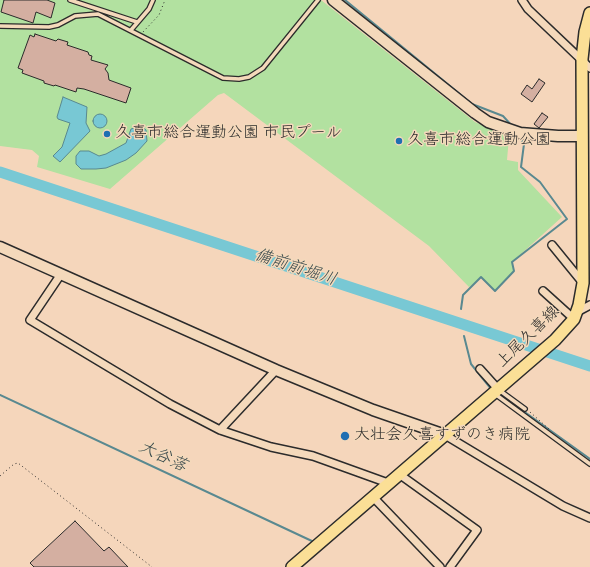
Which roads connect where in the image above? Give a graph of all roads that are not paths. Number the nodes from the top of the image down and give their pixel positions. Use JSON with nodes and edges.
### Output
{"nodes":[{"id":1,"x":70,"y":0,"type":"edge"},
{"id":2,"x":153,"y":0,"type":"edge"},
{"id":3,"x":318,"y":0,"type":"edge"},
{"id":4,"x":333,"y":0,"type":"edge"},
{"id":5,"x":522,"y":0,"type":"edge"},
{"id":6,"x":590,"y":13,"type":"edge"},
{"id":7,"x":136,"y":22,"type":"junction"},
{"id":8,"x":0,"y":26,"type":"edge"},
{"id":9,"x":131,"y":30,"type":"junction"},
{"id":10,"x":582,"y":59,"type":"junction"},
{"id":11,"x":590,"y":68,"type":"edge"},
{"id":12,"x":582,"y":136,"type":"junction"},
{"id":13,"x":586,"y":160,"type":"edge"},
{"id":14,"x":552,"y":245,"type":"dead end"},
{"id":15,"x":0,"y":247,"type":"edge"},
{"id":16,"x":61,"y":274,"type":"junction"},
{"id":17,"x":583,"y":283,"type":"junction"},
{"id":18,"x":543,"y":291,"type":"dead end"},
{"id":19,"x":590,"y":305,"type":"edge"},
{"id":20,"x":575,"y":316,"type":"junction"},
{"id":21,"x":480,"y":369,"type":"dead end"},
{"id":22,"x":278,"y":371,"type":"junction"},
{"id":23,"x":496,"y":391,"type":"junction"},
{"id":24,"x":525,"y":409,"type":"road end"},
{"id":25,"x":223,"y":430,"type":"junction"},
{"id":26,"x":445,"y":435,"type":"junction"},
{"id":27,"x":590,"y":464,"type":"edge"},
{"id":28,"x":399,"y":474,"type":"junction"},
{"id":29,"x":388,"y":483,"type":"junction"},
{"id":30,"x":373,"y":497,"type":"junction"},
{"id":31,"x":590,"y":518,"type":"edge"},
{"id":32,"x":292,"y":567,"type":"edge"},
{"id":33,"x":440,"y":567,"type":"edge"},
{"id":34,"x":450,"y":567,"type":"edge"}],
"edges":[{"from":1,"to":7,"type":"lane"},
{"from":2,"to":7,"type":"lane"},
{"from":3,"to":9,"type":"lane"},
{"from":4,"to":12,"type":"street"},
{"from":5,"to":10,"type":"street"},
{"from":6,"to":10,"type":"main road","name":"上尾久喜線"},
{"from":7,"to":9,"type":"lane"},
{"from":8,"to":9,"type":"lane"},
{"from":10,"to":11,"type":"street"},
{"from":10,"to":12,"type":"main road","name":"上尾久喜線"},
{"from":12,"to":13,"type":"main road","name":"上尾久喜線"},
{"from":13,"to":17,"type":"main road","name":"上尾久喜線"},
{"from":14,"to":17,"type":"street"},
{"from":15,"to":16,"type":"street"},
{"from":16,"to":22,"type":"street"},
{"from":16,"to":25,"type":"street"},
{"from":17,"to":20,"type":"main road","name":"上尾久喜線"},
{"from":18,"to":20,"type":"street"},
{"from":19,"to":20,"type":"street"},
{"from":20,"to":23,"type":"main road","name":"上尾久喜線"},
{"from":21,"to":23,"type":"street"},
{"from":22,"to":25,"type":"street"},
{"from":22,"to":26,"type":"street"},
{"from":23,"to":24,"type":"lane"},
{"from":23,"to":26,"type":"main road","name":"上尾久喜線"},
{"from":23,"to":27,"type":"lane"},
{"from":25,"to":29,"type":"street"},
{"from":26,"to":28,"type":"main road","name":"上尾久喜線"},
{"from":26,"to":31,"type":"street"},
{"from":28,"to":29,"type":"main road","name":"上尾久喜線"},
{"from":28,"to":34,"type":"street"},
{"from":29,"to":30,"type":"main road","name":"上尾久喜線"},
{"from":30,"to":32,"type":"main road","name":"上尾久喜線"},
{"from":30,"to":33,"type":"street"}]}
